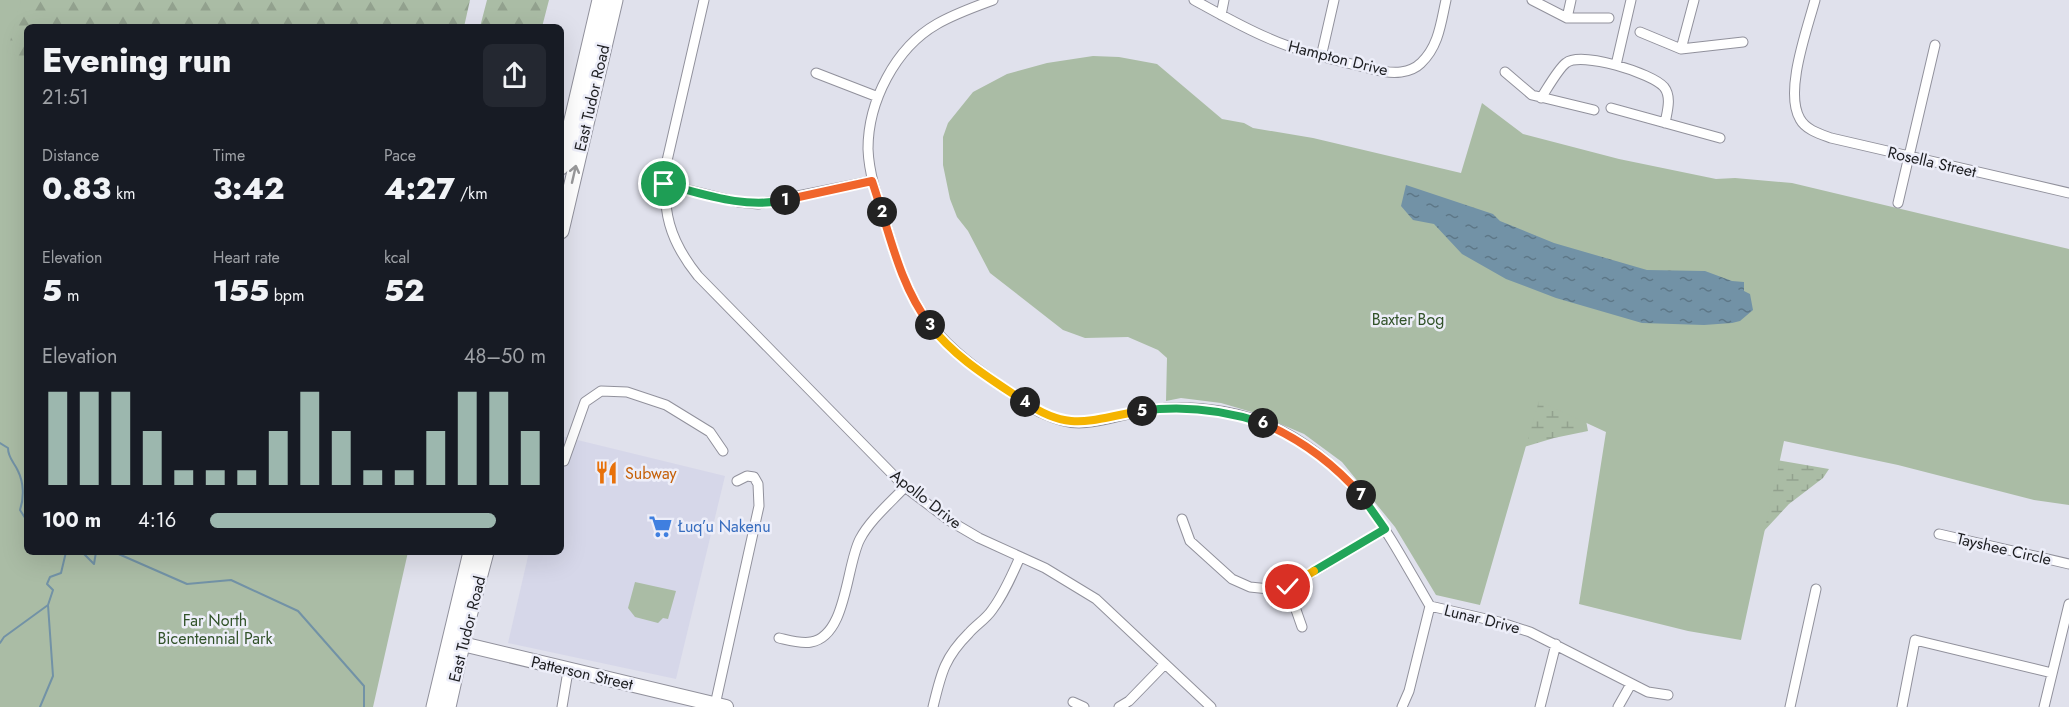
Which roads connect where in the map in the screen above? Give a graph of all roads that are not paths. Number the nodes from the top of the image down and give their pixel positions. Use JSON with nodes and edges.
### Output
{"nodes":[{"id":1,"x":600,"y":0,"type":"edge"},
{"id":2,"x":615,"y":0,"type":"edge"},
{"id":3,"x":704,"y":0,"type":"edge"},
{"id":4,"x":993,"y":0,"type":"edge"},
{"id":5,"x":1194,"y":0,"type":"edge"},
{"id":6,"x":1224,"y":0,"type":"edge"},
{"id":7,"x":1334,"y":0,"type":"edge"},
{"id":8,"x":1446,"y":0,"type":"edge"},
{"id":9,"x":1532,"y":0,"type":"edge"},
{"id":10,"x":1571,"y":0,"type":"edge"},
{"id":11,"x":1631,"y":0,"type":"edge"},
{"id":12,"x":1694,"y":0,"type":"edge"},
{"id":13,"x":1815,"y":0,"type":"edge"},
{"id":14,"x":1221,"y":15,"type":"junction"},
{"id":15,"x":1567,"y":18,"type":"junction"},
{"id":16,"x":1609,"y":18,"type":"dead end"},
{"id":17,"x":1640,"y":32,"type":"dead end"},
{"id":18,"x":1743,"y":42,"type":"dead end"},
{"id":19,"x":1935,"y":45,"type":"dead end"},
{"id":20,"x":1681,"y":49,"type":"junction"},
{"id":21,"x":1321,"y":57,"type":"junction"},
{"id":22,"x":1616,"y":65,"type":"junction"},
{"id":23,"x":1505,"y":72,"type":"dead end"},
{"id":24,"x":816,"y":73,"type":"dead end"},
{"id":25,"x":878,"y":97,"type":"junction"},
{"id":26,"x":1541,"y":98,"type":"junction"},
{"id":27,"x":1611,"y":108,"type":"dead end"},
{"id":28,"x":1594,"y":110,"type":"dead end"},
{"id":29,"x":1665,"y":123,"type":"junction"},
{"id":30,"x":1720,"y":138,"type":"dead end"},
{"id":31,"x":564,"y":155,"type":"edge"},
{"id":32,"x":1910,"y":157,"type":"junction"},
{"id":33,"x":872,"y":181,"type":"junction"},
{"id":34,"x":664,"y":184,"type":"junction"},
{"id":35,"x":2069,"y":193,"type":"edge"},
{"id":36,"x":1898,"y":204,"type":"dead end"},
{"id":37,"x":564,"y":218,"type":"edge"},
{"id":38,"x":723,"y":451,"type":"dead end"},
{"id":39,"x":564,"y":461,"type":"edge"},
{"id":40,"x":737,"y":481,"type":"dead end"},
{"id":41,"x":905,"y":487,"type":"junction"},
{"id":42,"x":1182,"y":519,"type":"dead end"},
{"id":43,"x":1385,"y":529,"type":"junction"},
{"id":44,"x":1939,"y":534,"type":"dead end"},
{"id":45,"x":470,"y":555,"type":"edge"},
{"id":46,"x":485,"y":555,"type":"edge"},
{"id":47,"x":1020,"y":557,"type":"junction"},
{"id":48,"x":2069,"y":564,"type":"edge"},
{"id":49,"x":1288,"y":587,"type":"junction"},
{"id":50,"x":1816,"y":589,"type":"dead end"},
{"id":51,"x":2069,"y":604,"type":"edge"},
{"id":52,"x":1430,"y":606,"type":"junction"},
{"id":53,"x":1302,"y":627,"type":"dead end"},
{"id":54,"x":779,"y":638,"type":"dead end"},
{"id":55,"x":455,"y":643,"type":"junction"},
{"id":56,"x":1556,"y":644,"type":"junction"},
{"id":57,"x":1164,"y":664,"type":"junction"},
{"id":58,"x":568,"y":671,"type":"junction"},
{"id":59,"x":2052,"y":673,"type":"junction"},
{"id":60,"x":1631,"y":684,"type":"junction"},
{"id":61,"x":1668,"y":695,"type":"dead end"},
{"id":62,"x":1073,"y":702,"type":"dead end"},
{"id":63,"x":721,"y":706,"type":"edge"},
{"id":64,"x":434,"y":707,"type":"edge"},
{"id":65,"x":448,"y":707,"type":"edge"},
{"id":66,"x":562,"y":707,"type":"edge"},
{"id":67,"x":933,"y":707,"type":"edge"},
{"id":68,"x":1084,"y":707,"type":"edge"},
{"id":69,"x":1119,"y":707,"type":"edge"},
{"id":70,"x":1211,"y":707,"type":"edge"},
{"id":71,"x":1402,"y":707,"type":"edge"},
{"id":72,"x":1540,"y":707,"type":"edge"},
{"id":73,"x":1618,"y":707,"type":"edge"},
{"id":74,"x":1790,"y":707,"type":"edge"},
{"id":75,"x":1902,"y":707,"type":"edge"},
{"id":76,"x":2044,"y":707,"type":"edge"}],
"edges":[{"from":1,"to":31,"type":"main road","name":"East Tudor Road"},
{"from":37,"to":2,"type":"main road","name":"East Tudor Road","one_way":true},
{"from":3,"to":34,"type":"street","name":"Apollo Drive"},
{"from":4,"to":25,"type":"street"},
{"from":5,"to":14,"type":"street","name":"Hampton Drive"},
{"from":6,"to":14,"type":"street"},
{"from":7,"to":21,"type":"street"},
{"from":8,"to":21,"type":"street","name":"Hampton Drive"},
{"from":9,"to":15,"type":"street"},
{"from":10,"to":15,"type":"street"},
{"from":11,"to":22,"type":"street"},
{"from":12,"to":20,"type":"street"},
{"from":13,"to":32,"type":"street","name":"Rosella Street"},
{"from":14,"to":21,"type":"street","name":"Hampton Drive"},
{"from":15,"to":16,"type":"street"},
{"from":17,"to":20,"type":"street"},
{"from":18,"to":20,"type":"street"},
{"from":19,"to":32,"type":"street"},
{"from":22,"to":26,"type":"street"},
{"from":22,"to":29,"type":"street"},
{"from":23,"to":26,"type":"street"},
{"from":24,"to":25,"type":"street"},
{"from":25,"to":33,"type":"street","name":"Lunar Drive"},
{"from":26,"to":28,"type":"street"},
{"from":27,"to":29,"type":"street"},
{"from":29,"to":30,"type":"street"},
{"from":32,"to":35,"type":"street","name":"Rosella Street"},
{"from":32,"to":36,"type":"street"},
{"from":33,"to":34,"type":"street"},
{"from":33,"to":43,"type":"street","name":"Lunar Drive"},
{"from":34,"to":41,"type":"street","name":"Apollo Drive"},
{"from":38,"to":39,"type":"street"},
{"from":40,"to":63,"type":"street","name":"Patterson Street"},
{"from":41,"to":47,"type":"street","name":"Apollo Drive"},
{"from":41,"to":54,"type":"street"},
{"from":42,"to":49,"type":"street"},
{"from":43,"to":49,"type":"street"},
{"from":43,"to":52,"type":"street","name":"Lunar Drive"},
{"from":44,"to":48,"type":"street","name":"Tayshee Circle"},
{"from":45,"to":55,"type":"main road","name":"East Tudor Road"},
{"from":46,"to":55,"type":"main road","name":"East Tudor Road"},
{"from":47,"to":57,"type":"street","name":"Apollo Drive"},
{"from":47,"to":67,"type":"street"},
{"from":49,"to":53,"type":"street"},
{"from":50,"to":74,"type":"street"},
{"from":51,"to":59,"type":"street"},
{"from":52,"to":56,"type":"street","name":"Lunar Drive"},
{"from":52,"to":71,"type":"street"},
{"from":55,"to":58,"type":"street","name":"Patterson Street"},
{"from":55,"to":64,"type":"main road","name":"East Tudor Road"},
{"from":55,"to":65,"type":"main road","name":"East Tudor Road"},
{"from":56,"to":60,"type":"street","name":"Lunar Drive"},
{"from":56,"to":72,"type":"street"},
{"from":57,"to":69,"type":"street"},
{"from":57,"to":70,"type":"street","name":"Apollo Drive"},
{"from":58,"to":63,"type":"street","name":"Patterson Street"},
{"from":58,"to":66,"type":"street"},
{"from":59,"to":75,"type":"street"},
{"from":59,"to":76,"type":"street"},
{"from":60,"to":61,"type":"street","name":"Lunar Drive"},
{"from":60,"to":73,"type":"street"},
{"from":62,"to":68,"type":"street"}]}
